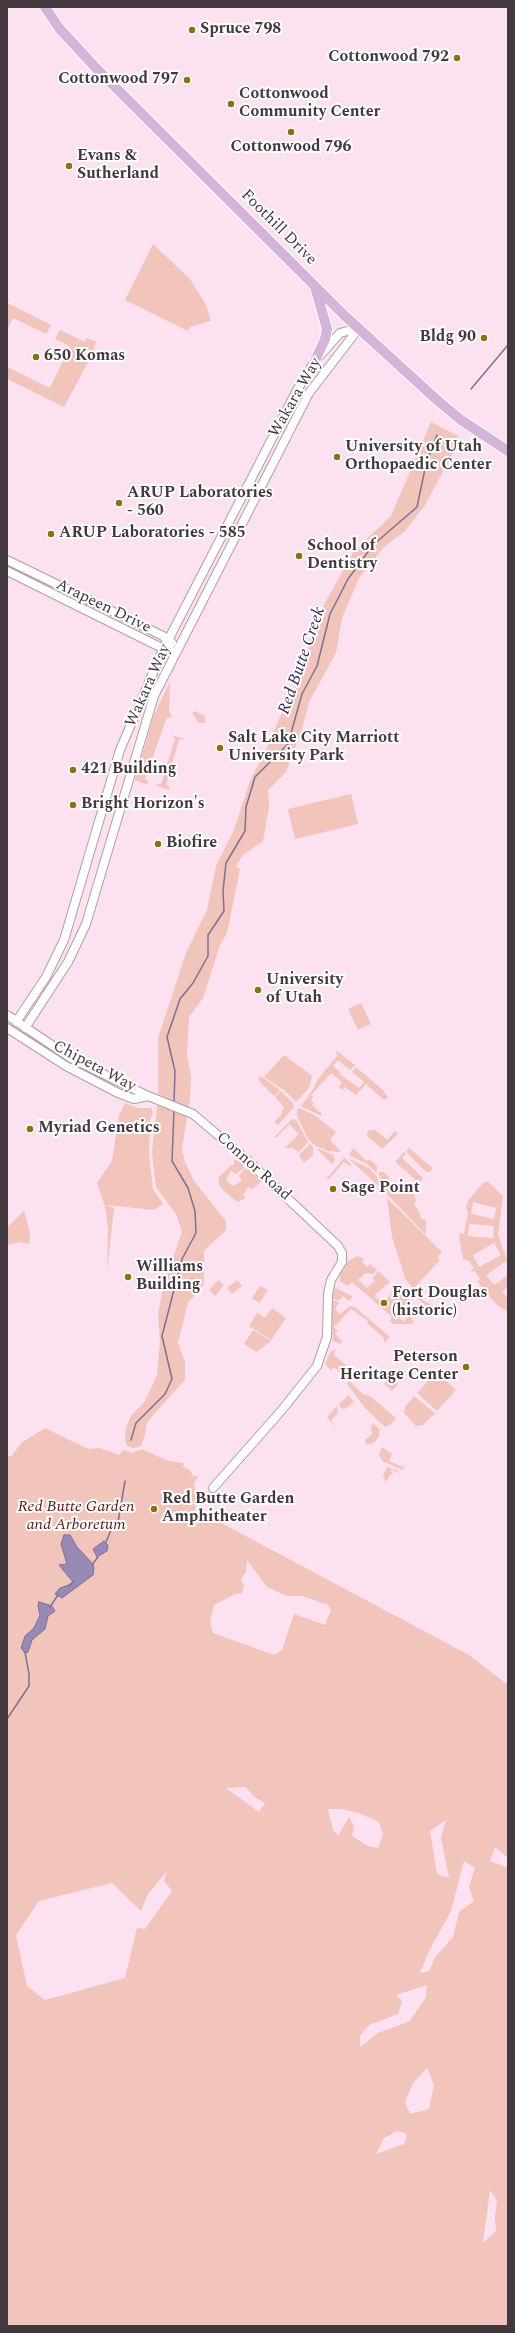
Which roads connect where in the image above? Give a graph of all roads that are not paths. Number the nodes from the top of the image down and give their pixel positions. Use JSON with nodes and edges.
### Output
{"nodes":[{"id":1,"x":45,"y":7,"type":"edge"},
{"id":2,"x":314,"y":286,"type":"junction"},
{"id":3,"x":358,"y":328,"type":"junction"},
{"id":4,"x":315,"y":361,"type":"junction"},
{"id":5,"x":495,"y":444,"type":"junction"},
{"id":6,"x":508,"y":451,"type":"edge"},
{"id":7,"x":508,"y":459,"type":"edge"},
{"id":8,"x":7,"y":560,"type":"edge"},
{"id":9,"x":7,"y":571,"type":"edge"},
{"id":10,"x":170,"y":640,"type":"junction"},
{"id":11,"x":164,"y":649,"type":"junction"},
{"id":12,"x":177,"y":649,"type":"junction"},
{"id":13,"x":7,"y":1015,"type":"edge"},
{"id":14,"x":16,"y":1022,"type":"junction"},
{"id":15,"x":7,"y":1028,"type":"edge"},
{"id":16,"x":25,"y":1028,"type":"junction"},
{"id":17,"x":148,"y":1096,"type":"junction"},
{"id":18,"x":213,"y":1488,"type":"dead end"}],
"edges":[{"from":1,"to":2,"type":"main road","name":"Foothill Drive"},
{"from":2,"to":3,"type":"main road","name":"Foothill Drive"},
{"from":2,"to":4,"type":"main road"},
{"from":3,"to":4,"type":"street","name":"Wakara Way"},
{"from":3,"to":5,"type":"main road","name":"Foothill Drive"},
{"from":3,"to":12,"type":"street","name":"Wakara Way"},
{"from":4,"to":10,"type":"street","name":"Wakara Way"},
{"from":5,"to":6,"type":"main road","name":"Foothill Drive"},
{"from":5,"to":7,"type":"main road"},
{"from":8,"to":10,"type":"street","name":"Arapeen Drive"},
{"from":9,"to":11,"type":"street","name":"Arapeen Drive"},
{"from":10,"to":11,"type":"street","name":"Wakara Way"},
{"from":10,"to":12,"type":"street","name":"Arapeen Drive"},
{"from":11,"to":12,"type":"street","name":"Arapeen Drive"},
{"from":11,"to":14,"type":"street","name":"Wakara Way"},
{"from":12,"to":16,"type":"street","name":"Wakara Way"},
{"from":13,"to":14,"type":"street","name":"Chipeta Way"},
{"from":14,"to":16,"type":"street","name":"Chipeta Way"},
{"from":15,"to":17,"type":"street","name":"Chipeta Way"},
{"from":16,"to":17,"type":"street","name":"Chipeta Way"},
{"from":17,"to":18,"type":"street","name":"Connor Road"}]}
